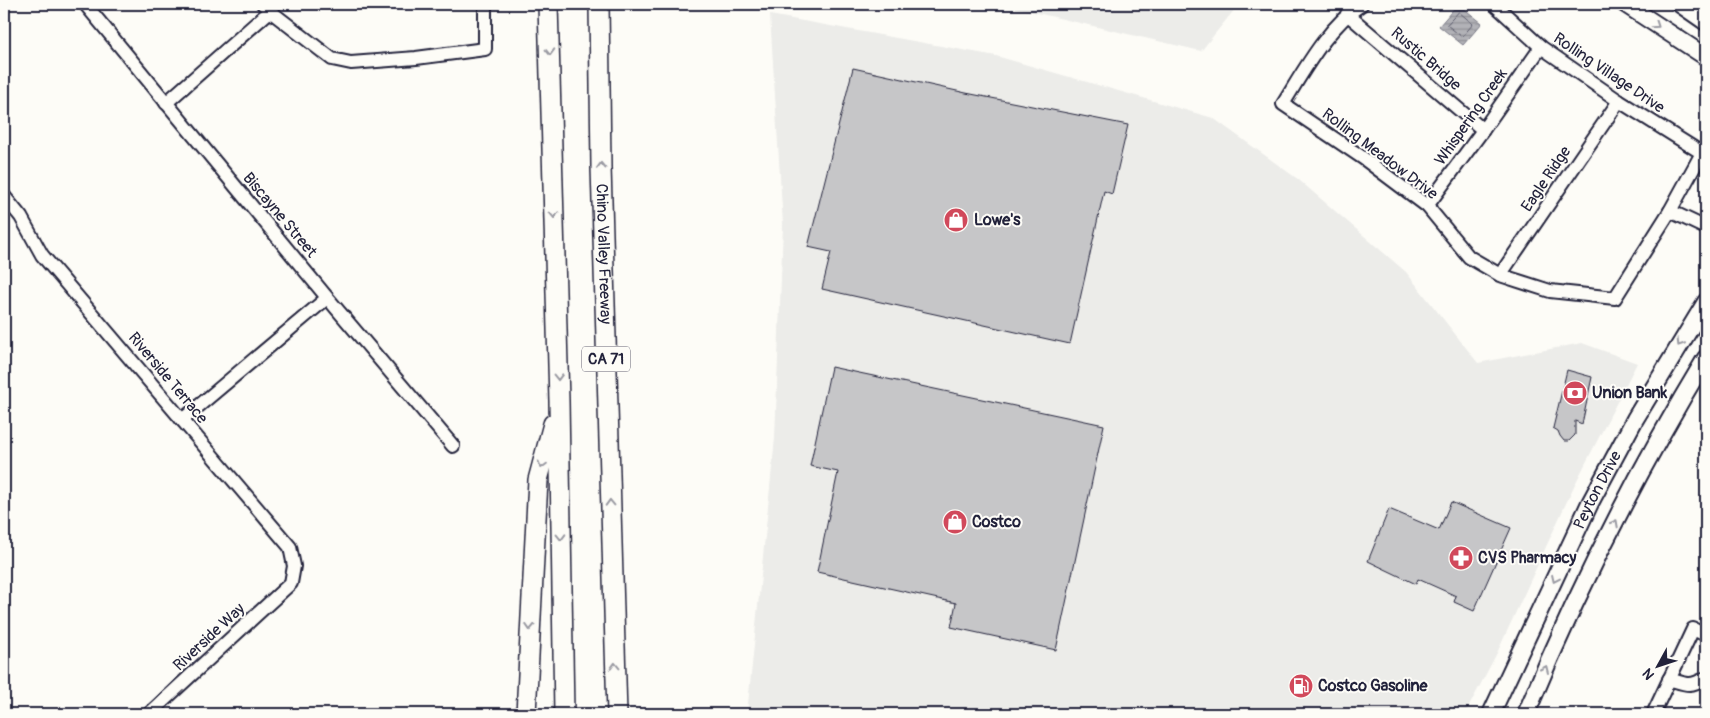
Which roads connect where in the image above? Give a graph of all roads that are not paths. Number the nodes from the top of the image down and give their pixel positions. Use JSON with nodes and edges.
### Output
{"nodes":[{"id":1,"x":85,"y":4,"type":"edge"},
{"id":2,"x":485,"y":4,"type":"edge"},
{"id":3,"x":548,"y":4,"type":"edge"},
{"id":4,"x":599,"y":4,"type":"edge"},
{"id":5,"x":1362,"y":4,"type":"edge"},
{"id":6,"x":1494,"y":4,"type":"edge"},
{"id":7,"x":1625,"y":4,"type":"edge"},
{"id":8,"x":1680,"y":4,"type":"edge"},
{"id":9,"x":267,"y":8,"type":"edge"},
{"id":10,"x":1508,"y":8,"type":"edge"},
{"id":11,"x":1347,"y":14,"type":"junction"},
{"id":12,"x":1706,"y":22,"type":"edge"},
{"id":13,"x":1540,"y":47,"type":"junction"},
{"id":14,"x":1706,"y":57,"type":"edge"},
{"id":15,"x":1619,"y":101,"type":"junction"},
{"id":16,"x":166,"y":104,"type":"junction"},
{"id":17,"x":1483,"y":130,"type":"junction"},
{"id":18,"x":4,"y":196,"type":"edge"},
{"id":19,"x":1427,"y":206,"type":"junction"},
{"id":20,"x":1670,"y":211,"type":"junction"},
{"id":21,"x":1706,"y":228,"type":"edge"},
{"id":22,"x":1500,"y":275,"type":"junction"},
{"id":23,"x":327,"y":298,"type":"junction"},
{"id":24,"x":1706,"y":302,"type":"edge"},
{"id":25,"x":1706,"y":358,"type":"edge"},
{"id":26,"x":559,"y":401,"type":"junction"},
{"id":27,"x":182,"y":420,"type":"junction"},
{"id":28,"x":454,"y":446,"type":"dead end"},
{"id":29,"x":291,"y":583,"type":"joint"},
{"id":30,"x":1706,"y":635,"type":"edge"},
{"id":31,"x":1706,"y":678,"type":"edge"},
{"id":32,"x":1669,"y":679,"type":"junction"},
{"id":33,"x":150,"y":714,"type":"edge"},
{"id":34,"x":526,"y":714,"type":"edge"},
{"id":35,"x":564,"y":714,"type":"edge"},
{"id":36,"x":617,"y":714,"type":"edge"},
{"id":37,"x":1491,"y":714,"type":"edge"},
{"id":38,"x":1526,"y":714,"type":"edge"},
{"id":39,"x":1653,"y":714,"type":"edge"}],
"edges":[{"from":1,"to":16,"type":"street","name":"Biscayne Street"},
{"from":2,"to":9,"type":"street"},
{"from":3,"to":26,"type":"highway","number":"CA 71","one_way":true},
{"from":36,"to":4,"type":"highway","name":"Chino Valley Freeway","number":"CA 71","one_way":true},
{"from":5,"to":11,"type":"street"},
{"from":6,"to":10,"type":"street","name":"Rolling Village Drive"},
{"from":7,"to":14,"type":"main road","one_way":true},
{"from":8,"to":12,"type":"main road"},
{"from":9,"to":16,"type":"street"},
{"from":10,"to":13,"type":"street","name":"Rolling Village Drive"},
{"from":11,"to":17,"type":"street","name":"Rustic Bridge"},
{"from":11,"to":19,"type":"street","name":"Rolling Meadow Drive"},
{"from":13,"to":15,"type":"street","name":"Rolling Village Drive"},
{"from":13,"to":17,"type":"street","name":"Whispering Creek"},
{"from":15,"to":20,"type":"street","name":"Rolling Village Drive"},
{"from":15,"to":22,"type":"street","name":"Eagle Ridge"},
{"from":16,"to":23,"type":"street","name":"Biscayne Street"},
{"from":17,"to":19,"type":"street","name":"Whispering Creek"},
{"from":18,"to":27,"type":"street","name":"Riverside Terrace"},
{"from":19,"to":22,"type":"street","name":"Rolling Meadow Drive"},
{"from":20,"to":21,"type":"street"},
{"from":20,"to":22,"type":"street","name":"Rolling Meadow Drive"},
{"from":23,"to":27,"type":"street"},
{"from":23,"to":28,"type":"street","name":"Biscayne Street"},
{"from":24,"to":37,"type":"main road","name":"Peyton Drive","one_way":true},
{"from":38,"to":25,"type":"main road","name":"Peyton Drive","one_way":true},
{"from":26,"to":34,"type":"highway","one_way":true},
{"from":26,"to":35,"type":"highway","number":"CA 71","one_way":true},
{"from":27,"to":29,"type":"street","name":"Riverside Terrace"},
{"from":29,"to":33,"type":"street","name":"Riverside Way"},
{"from":30,"to":32,"type":"street"},
{"from":31,"to":32,"type":"street"},
{"from":32,"to":39,"type":"street"}]}
